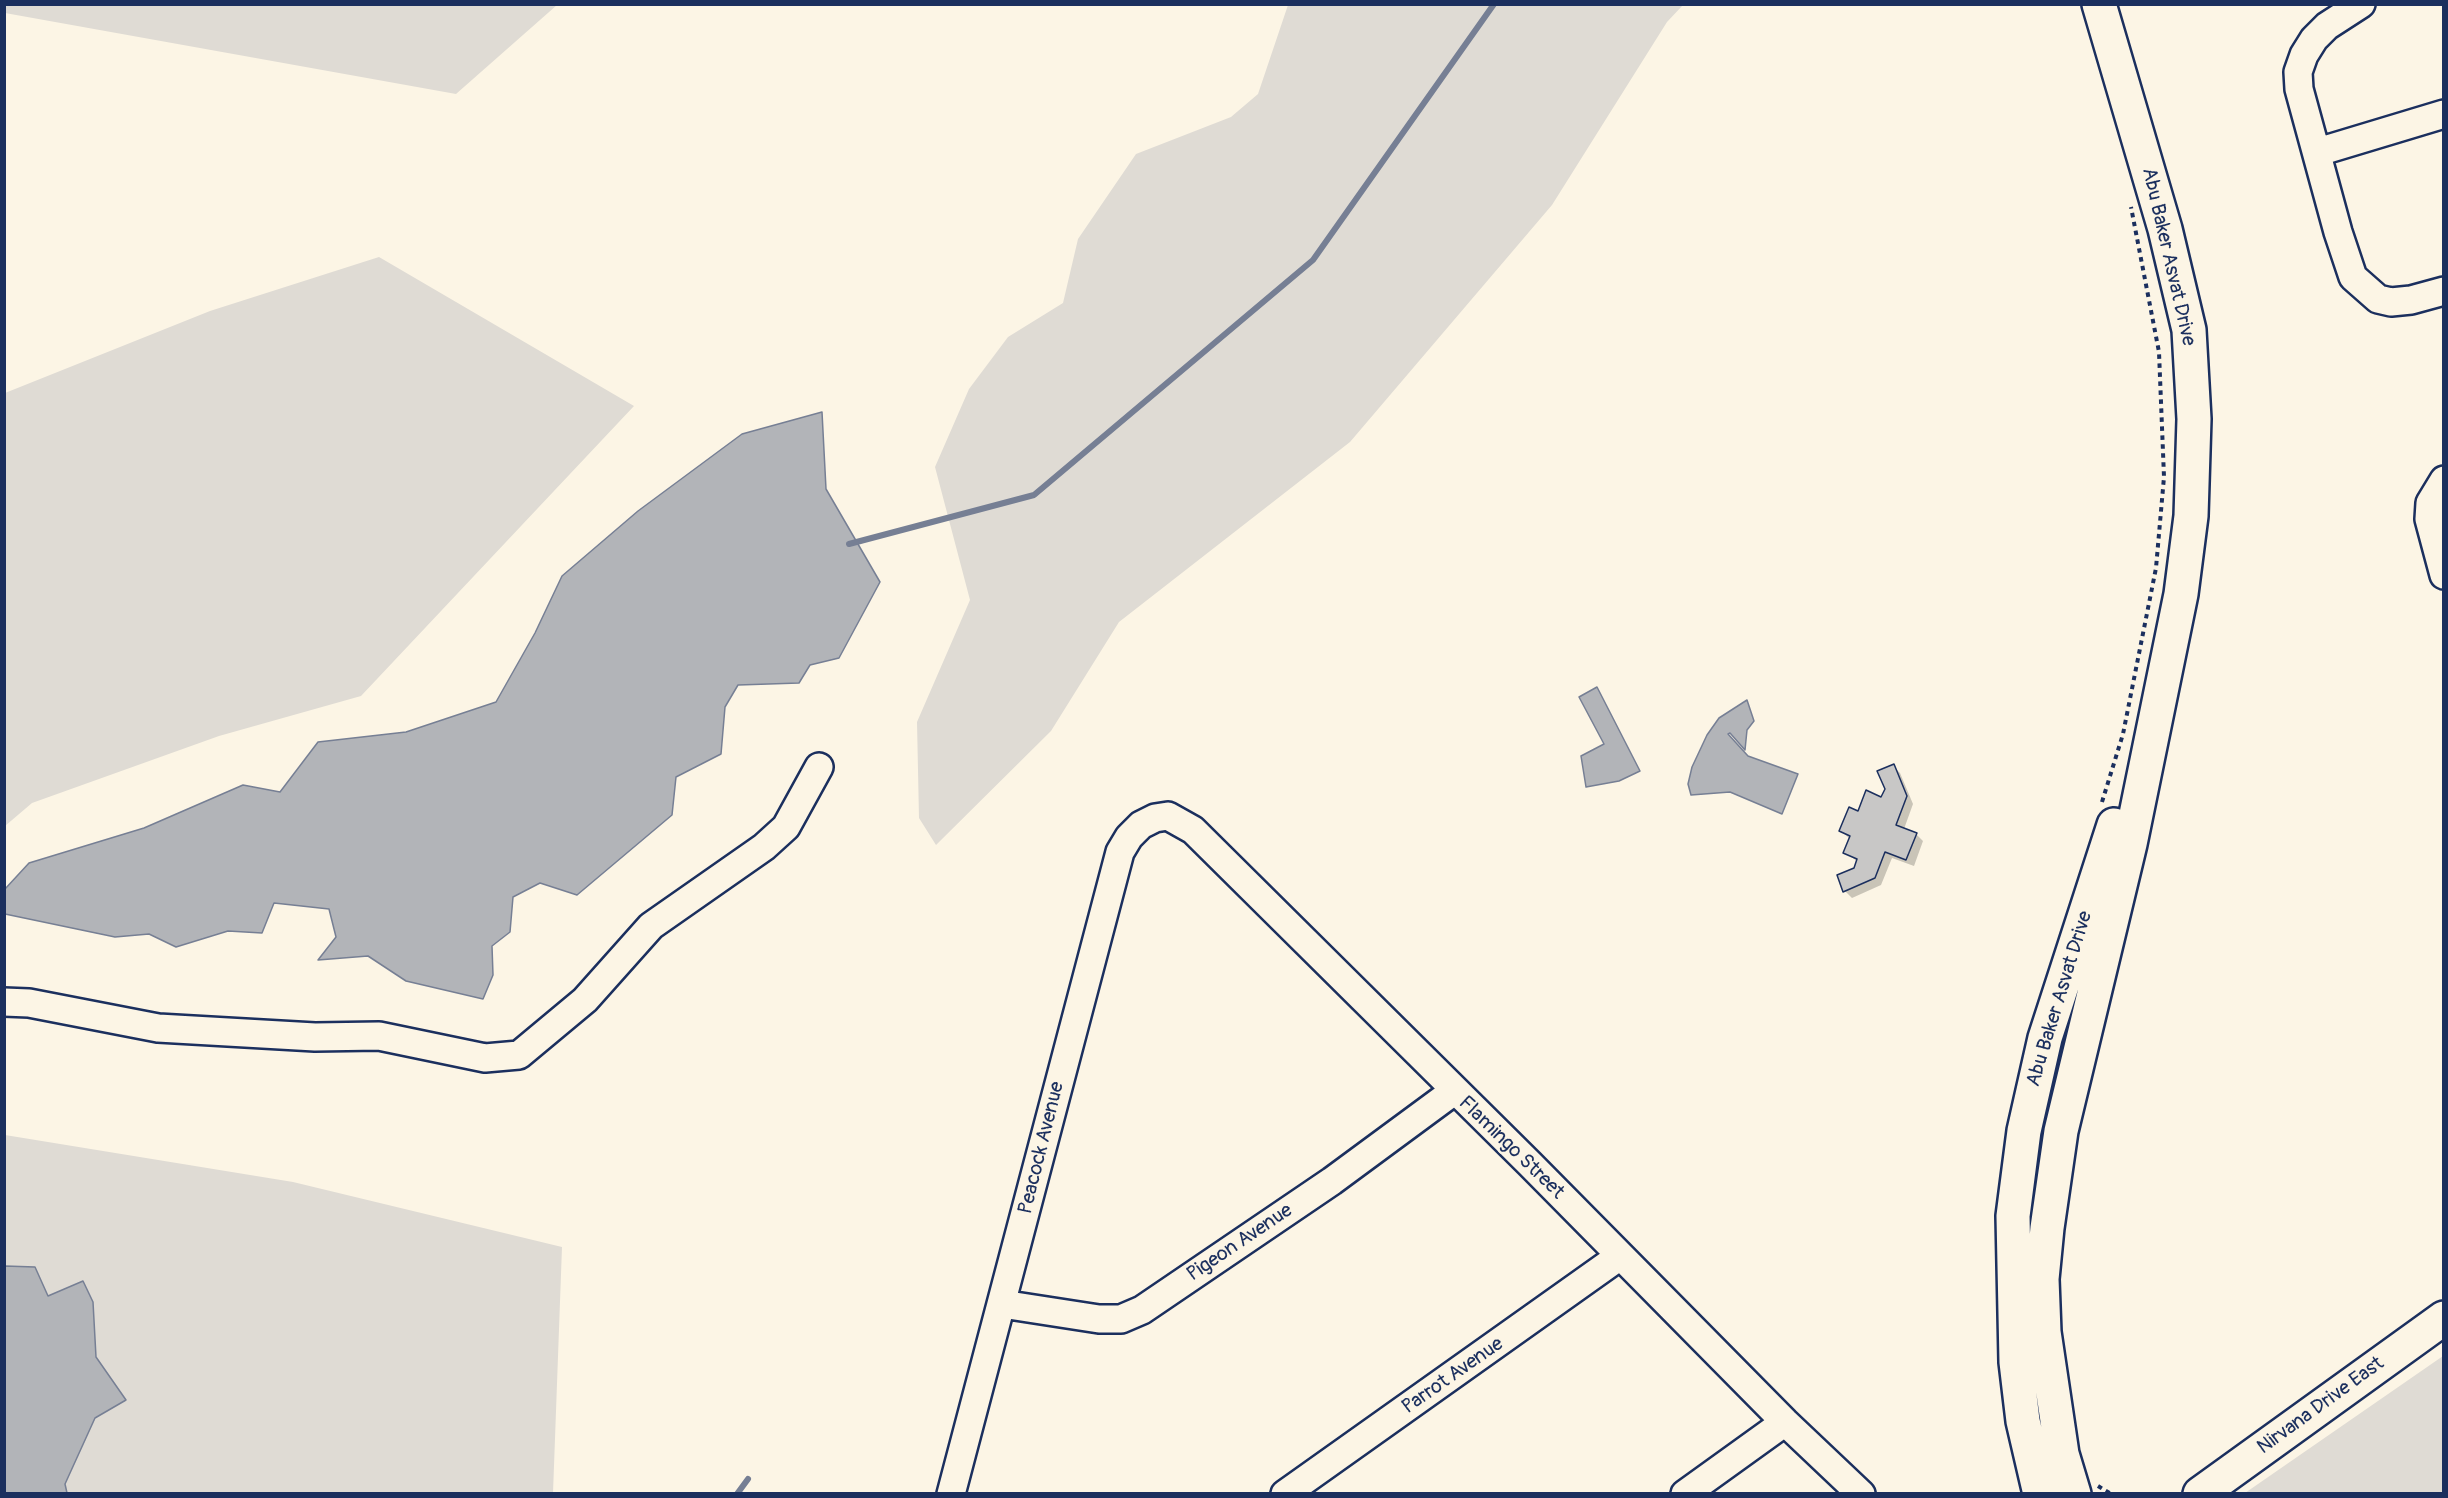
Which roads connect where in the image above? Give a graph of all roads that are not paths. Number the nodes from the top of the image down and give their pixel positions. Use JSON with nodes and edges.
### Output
{"nodes":[{"id":1,"x":2099,"y":4,"type":"edge"},
{"id":2,"x":2361,"y":4,"type":"edge"},
{"id":3,"x":2444,"y":114,"type":"edge"},
{"id":4,"x":2318,"y":152,"type":"junction"},
{"id":5,"x":2444,"y":291,"type":"edge"},
{"id":6,"x":2440,"y":484,"type":"edge"},
{"id":7,"x":2444,"y":575,"type":"edge"},
{"id":8,"x":2170,"y":658,"type":"junction"},
{"id":9,"x":819,"y":767,"type":"dead end"},
{"id":10,"x":1155,"y":818,"type":"joint"},
{"id":11,"x":4,"y":1002,"type":"edge"},
{"id":12,"x":1454,"y":1091,"type":"junction"},
{"id":13,"x":1620,"y":1256,"type":"junction"},
{"id":14,"x":1002,"y":1304,"type":"junction"},
{"id":15,"x":2444,"y":1318,"type":"edge"},
{"id":16,"x":1785,"y":1422,"type":"junction"},
{"id":17,"x":2062,"y":1455,"type":"junction"},
{"id":18,"x":951,"y":1494,"type":"edge"},
{"id":19,"x":1285,"y":1494,"type":"edge"},
{"id":20,"x":1685,"y":1494,"type":"edge"},
{"id":21,"x":1861,"y":1494,"type":"edge"},
{"id":22,"x":2040,"y":1494,"type":"edge"},
{"id":23,"x":2074,"y":1494,"type":"edge"},
{"id":24,"x":2095,"y":1494,"type":"edge"},
{"id":25,"x":2199,"y":1494,"type":"edge"}],
"edges":[{"from":1,"to":8,"type":"main road","name":"Abu Baker Asvat Drive"},
{"from":2,"to":4,"type":"street"},
{"from":3,"to":4,"type":"street"},
{"from":4,"to":5,"type":"street"},
{"from":6,"to":7,"type":"street"},
{"from":8,"to":17,"type":"main road","name":"Abu Baker Asvat Drive"},
{"from":8,"to":22,"type":"main road","name":"Abu Baker Asvat Drive"},
{"from":9,"to":11,"type":"street"},
{"from":10,"to":12,"type":"street","name":"Flamingo Street"},
{"from":10,"to":14,"type":"street","name":"Peacock Avenue"},
{"from":12,"to":13,"type":"street","name":"Flamingo Street"},
{"from":12,"to":14,"type":"street","name":"Pigeon Avenue"},
{"from":13,"to":16,"type":"street","name":"Flamingo Street"},
{"from":13,"to":19,"type":"street","name":"Parrot Avenue"},
{"from":14,"to":18,"type":"street","name":"Peacock Avenue"},
{"from":15,"to":25,"type":"main road","name":"Nirvana Drive East"},
{"from":16,"to":20,"type":"street"},
{"from":16,"to":21,"type":"street","name":"Flamingo Street"},
{"from":17,"to":23,"type":"main road","name":"Abu Baker Asvat Drive"},
{"from":17,"to":24,"type":"main road"}]}
